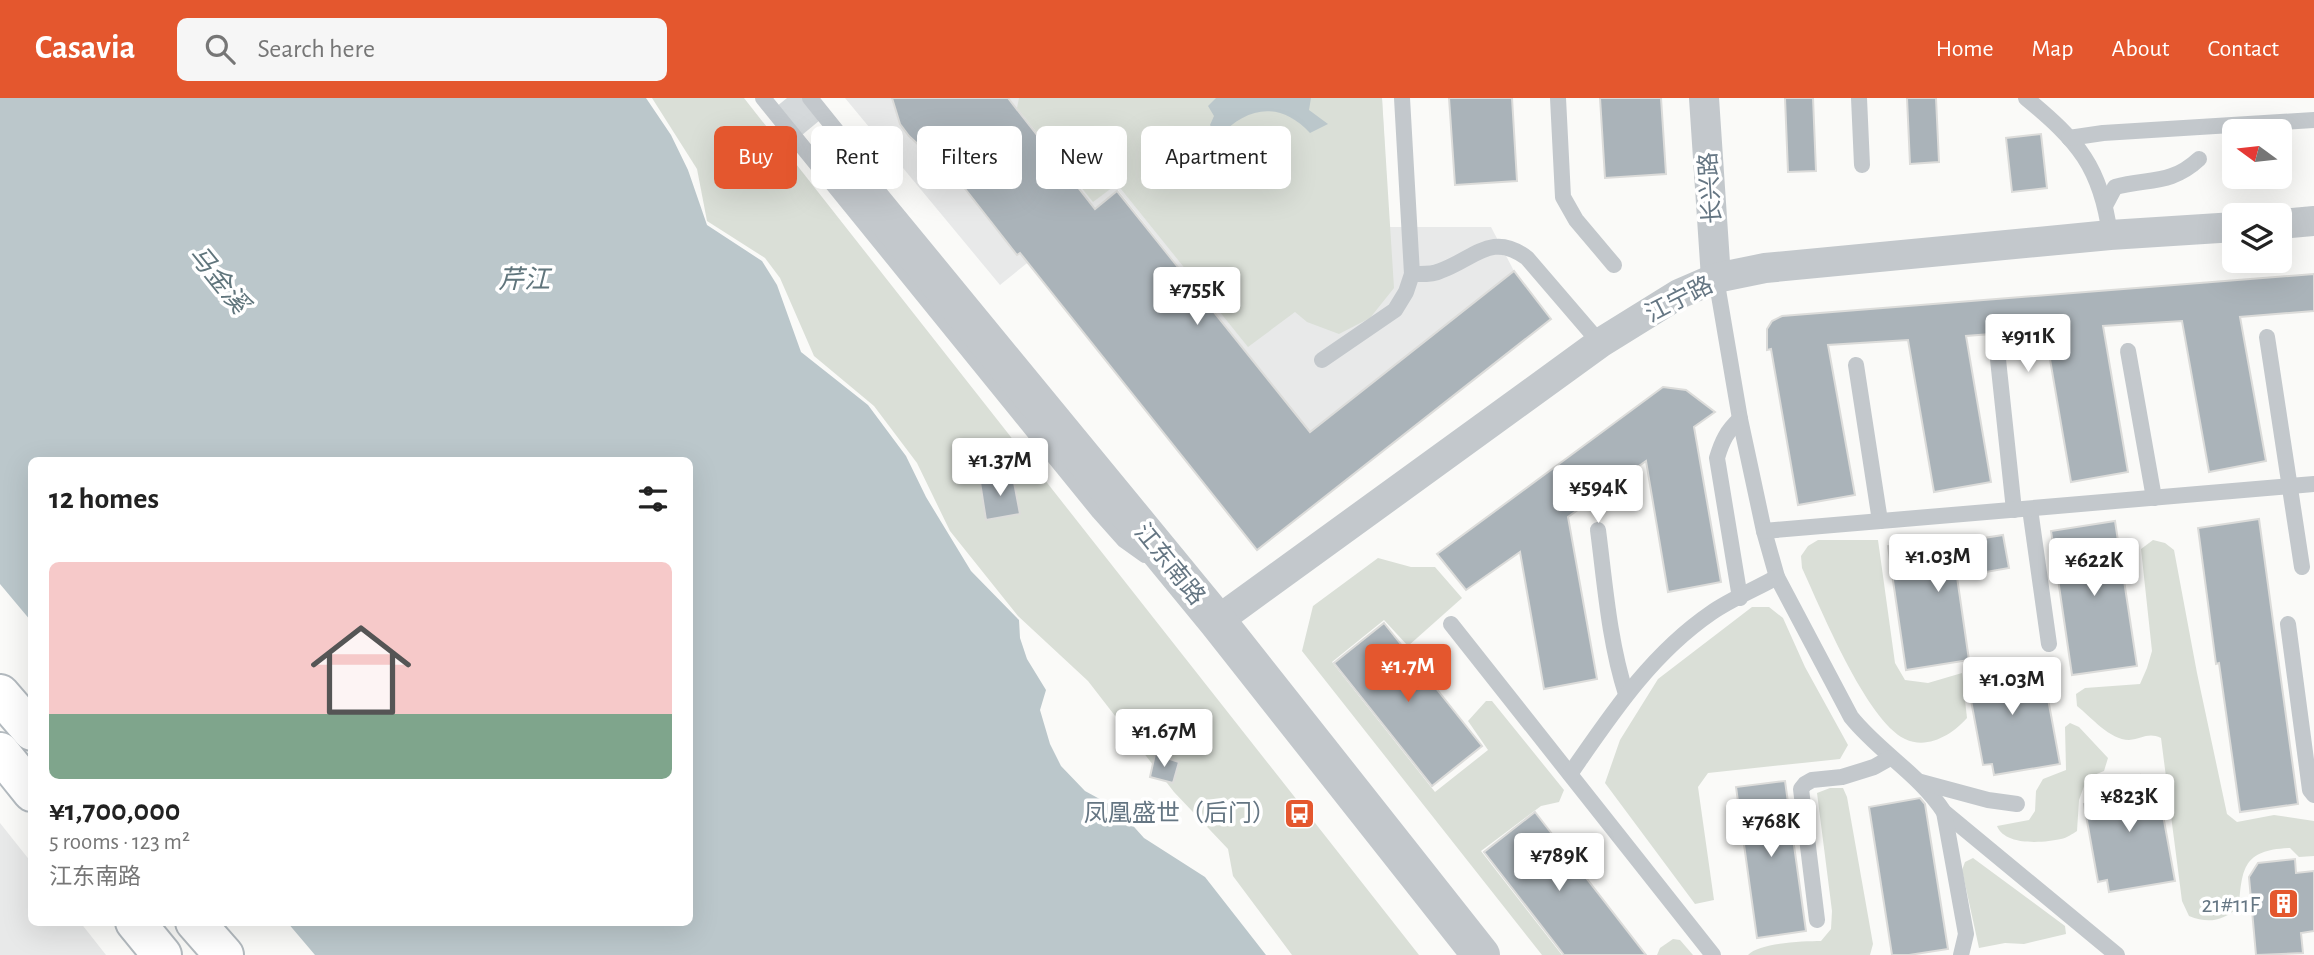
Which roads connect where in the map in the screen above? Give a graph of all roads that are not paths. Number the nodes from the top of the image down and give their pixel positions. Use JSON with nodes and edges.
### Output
{"nodes":[{"id":1,"x":763,"y":98,"type":"edge"},
{"id":2,"x":810,"y":98,"type":"edge"},
{"id":3,"x":1402,"y":98,"type":"edge"},
{"id":4,"x":1558,"y":98,"type":"edge"},
{"id":5,"x":1704,"y":98,"type":"edge"},
{"id":6,"x":1859,"y":98,"type":"edge"},
{"id":7,"x":2026,"y":98,"type":"edge"},
{"id":8,"x":2314,"y":120,"type":"edge"},
{"id":9,"x":829,"y":126,"type":"edge"},
{"id":10,"x":2069,"y":138,"type":"junction"},
{"id":11,"x":2199,"y":159,"type":"dead end"},
{"id":12,"x":1862,"y":165,"type":"dead end"},
{"id":13,"x":873,"y":189,"type":"tunnel mouth"},
{"id":14,"x":2106,"y":204,"type":"junction"},
{"id":15,"x":2314,"y":221,"type":"edge"},
{"id":16,"x":2292,"y":222,"type":"edge"},
{"id":17,"x":2222,"y":228,"type":"edge"},
{"id":18,"x":2110,"y":235,"type":"junction"},
{"id":19,"x":930,"y":247,"type":"dead end"},
{"id":20,"x":1614,"y":265,"type":"dead end"},
{"id":21,"x":1412,"y":274,"type":"junction"},
{"id":22,"x":1716,"y":278,"type":"junction"},
{"id":23,"x":2267,"y":337,"type":"dead end"},
{"id":24,"x":1600,"y":343,"type":"junction"},
{"id":25,"x":1997,"y":350,"type":"dead end"},
{"id":26,"x":2128,"y":351,"type":"dead end"},
{"id":27,"x":1322,"y":360,"type":"dead end"},
{"id":28,"x":1856,"y":365,"type":"dead end"},
{"id":29,"x":1741,"y":419,"type":"junction"},
{"id":30,"x":2314,"y":484,"type":"edge"},
{"id":31,"x":2289,"y":485,"type":"junction"},
{"id":32,"x":2154,"y":498,"type":"junction"},
{"id":33,"x":2022,"y":510,"type":"junction"},
{"id":34,"x":1880,"y":521,"type":"junction"},
{"id":35,"x":1598,"y":530,"type":"dead end"},
{"id":36,"x":1763,"y":531,"type":"junction"},
{"id":37,"x":2302,"y":567,"type":"dead end"},
{"id":38,"x":1777,"y":577,"type":"junction"},
{"id":39,"x":1190,"y":587,"type":"junction"},
{"id":40,"x":1740,"y":598,"type":"junction"},
{"id":41,"x":1217,"y":621,"type":"junction"},
{"id":42,"x":1451,"y":624,"type":"dead end"},
{"id":43,"x":2288,"y":624,"type":"dead end"},
{"id":44,"x":2049,"y":644,"type":"dead end"},
{"id":45,"x":0,"y":694,"type":"edge"},
{"id":46,"x":1626,"y":694,"type":"junction"},
{"id":47,"x":28,"y":726,"type":"edge"},
{"id":48,"x":0,"y":752,"type":"edge"},
{"id":49,"x":1890,"y":758,"type":"junction"},
{"id":50,"x":1570,"y":774,"type":"junction"},
{"id":51,"x":1921,"y":782,"type":"junction"},
{"id":52,"x":28,"y":787,"type":"edge"},
{"id":53,"x":2314,"y":795,"type":"edge"},
{"id":54,"x":2017,"y":804,"type":"dead end"},
{"id":55,"x":1944,"y":812,"type":"junction"},
{"id":56,"x":1817,"y":920,"type":"dead end"},
{"id":57,"x":138,"y":926,"type":"edge"},
{"id":58,"x":199,"y":926,"type":"edge"},
{"id":59,"x":2093,"y":937,"type":"junction"},
{"id":60,"x":162,"y":955,"type":"edge"},
{"id":61,"x":224,"y":955,"type":"edge"},
{"id":62,"x":1481,"y":955,"type":"edge"},
{"id":63,"x":1713,"y":955,"type":"edge"},
{"id":64,"x":1961,"y":955,"type":"edge"},
{"id":65,"x":2096,"y":955,"type":"edge"},
{"id":66,"x":2117,"y":955,"type":"edge"}],
"edges":[{"from":1,"to":39,"type":"lane"},
{"from":2,"to":9,"type":"lane"},
{"from":3,"to":21,"type":"lane"},
{"from":4,"to":20,"type":"lane"},
{"from":5,"to":22,"type":"street","name":"长兴路"},
{"from":6,"to":12,"type":"lane"},
{"from":7,"to":10,"type":"lane"},
{"from":8,"to":10,"type":"lane"},
{"from":10,"to":14,"type":"lane"},
{"from":11,"to":14,"type":"lane"},
{"from":13,"to":39,"type":"street","name":"江东南路"},
{"from":14,"to":18,"type":"lane"},
{"from":15,"to":16,"type":"street"},
{"from":17,"to":18,"type":"street","name":"江宁路"},
{"from":18,"to":22,"type":"street","name":"江宁路"},
{"from":19,"to":39,"type":"lane"},
{"from":21,"to":24,"type":"lane"},
{"from":21,"to":27,"type":"lane"},
{"from":22,"to":24,"type":"street","name":"江宁路"},
{"from":22,"to":29,"type":"lane"},
{"from":23,"to":31,"type":"lane"},
{"from":24,"to":41,"type":"street","name":"江宁路"},
{"from":25,"to":33,"type":"lane"},
{"from":26,"to":32,"type":"lane"},
{"from":28,"to":34,"type":"lane"},
{"from":29,"to":36,"type":"lane"},
{"from":29,"to":40,"type":"lane"},
{"from":30,"to":31,"type":"lane"},
{"from":31,"to":32,"type":"lane"},
{"from":31,"to":37,"type":"lane"},
{"from":32,"to":33,"type":"lane"},
{"from":33,"to":34,"type":"lane"},
{"from":33,"to":44,"type":"lane"},
{"from":34,"to":36,"type":"lane"},
{"from":35,"to":46,"type":"lane"},
{"from":36,"to":38,"type":"lane"},
{"from":38,"to":40,"type":"lane"},
{"from":38,"to":49,"type":"lane"},
{"from":39,"to":41,"type":"street","name":"江东南路"},
{"from":40,"to":46,"type":"lane"},
{"from":41,"to":62,"type":"street","name":"江东南路"},
{"from":42,"to":50,"type":"lane"},
{"from":43,"to":53,"type":"lane"},
{"from":45,"to":47,"type":"main road"},
{"from":46,"to":50,"type":"lane"},
{"from":48,"to":52,"type":"main road"},
{"from":49,"to":51,"type":"lane"},
{"from":49,"to":56,"type":"lane"},
{"from":50,"to":63,"type":"lane"},
{"from":51,"to":54,"type":"lane"},
{"from":51,"to":55,"type":"lane"},
{"from":55,"to":59,"type":"lane"},
{"from":55,"to":64,"type":"lane"},
{"from":57,"to":60,"type":"main road"},
{"from":58,"to":61,"type":"main road"},
{"from":59,"to":65,"type":"lane"},
{"from":59,"to":66,"type":"lane"}]}
